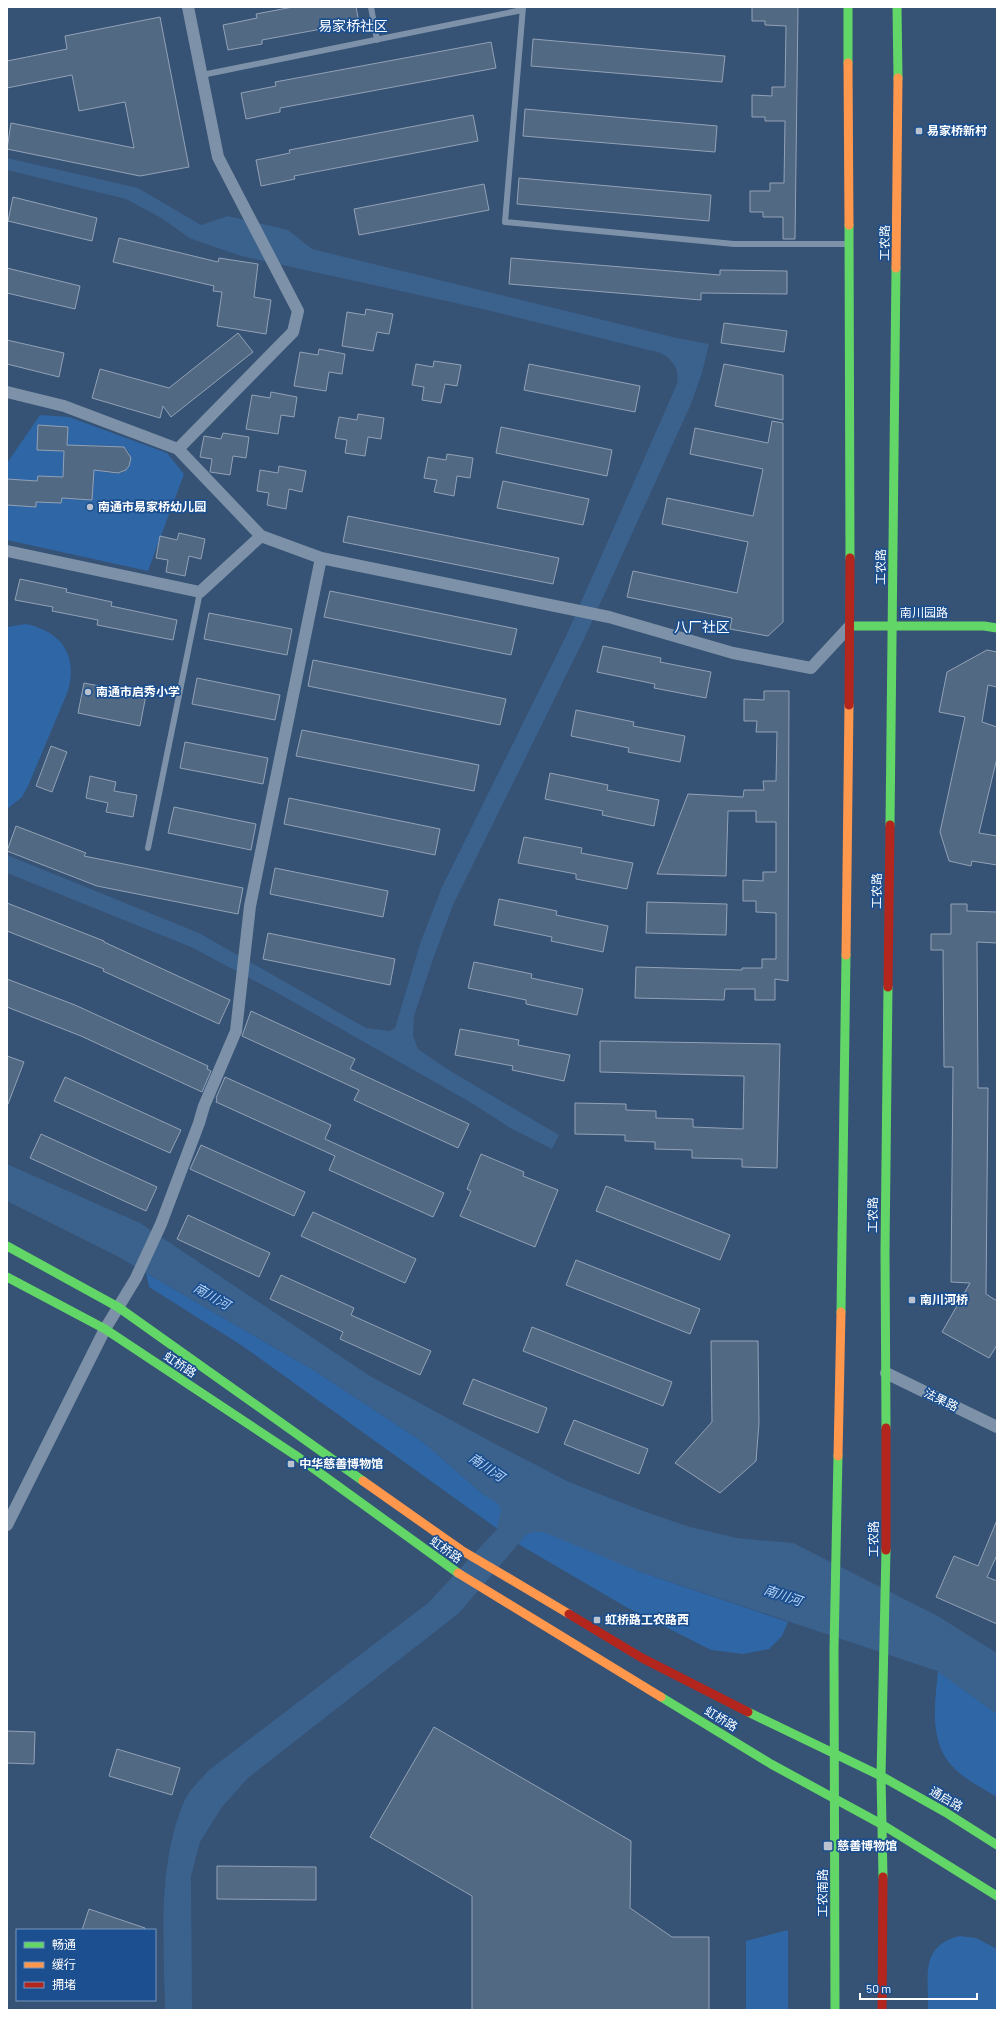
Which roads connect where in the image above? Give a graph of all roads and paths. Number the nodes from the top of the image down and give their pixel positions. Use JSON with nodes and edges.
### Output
{"nodes":[{"id":1,"x":188,"y":7,"type":"edge"},
{"id":2,"x":370,"y":7,"type":"edge"},
{"id":3,"x":848,"y":7,"type":"edge"},
{"id":4,"x":897,"y":7,"type":"edge"},
{"id":5,"x":522,"y":8,"type":"edge"},
{"id":6,"x":377,"y":40,"type":"junction"},
{"id":7,"x":202,"y":75,"type":"junction"},
{"id":8,"x":848,"y":244,"type":"junction"},
{"id":9,"x":7,"y":392,"type":"edge"},
{"id":10,"x":178,"y":449,"type":"junction"},
{"id":11,"x":261,"y":536,"type":"junction"},
{"id":12,"x":7,"y":551,"type":"edge"},
{"id":13,"x":321,"y":558,"type":"junction"},
{"id":14,"x":200,"y":592,"type":"junction"},
{"id":15,"x":892,"y":625,"type":"junction"},
{"id":16,"x":850,"y":626,"type":"junction"},
{"id":17,"x":997,"y":628,"type":"edge"},
{"id":18,"x":148,"y":848,"type":"dead end"},
{"id":19,"x":7,"y":1246,"type":"edge"},
{"id":20,"x":7,"y":1277,"type":"edge"},
{"id":21,"x":118,"y":1307,"type":"junction"},
{"id":22,"x":105,"y":1330,"type":"junction"},
{"id":23,"x":886,"y":1373,"type":"junction"},
{"id":24,"x":997,"y":1427,"type":"edge"},
{"id":25,"x":7,"y":1525,"type":"edge"},
{"id":26,"x":833,"y":1752,"type":"junction"},
{"id":27,"x":881,"y":1776,"type":"junction"},
{"id":28,"x":834,"y":1798,"type":"junction"},
{"id":29,"x":883,"y":1825,"type":"junction"},
{"id":30,"x":997,"y":1845,"type":"edge"},
{"id":31,"x":997,"y":1896,"type":"edge"},
{"id":32,"x":835,"y":2010,"type":"edge"},
{"id":33,"x":882,"y":2010,"type":"edge"}],
"edges":[{"from":1,"to":7,"type":"street"},
{"from":2,"to":6,"type":"lane"},
{"from":3,"to":8,"type":"main road"},
{"from":4,"to":15,"type":"main road","name":"工农路"},
{"from":5,"to":6,"type":"lane"},
{"from":5,"to":8,"type":"lane"},
{"from":6,"to":7,"type":"lane"},
{"from":7,"to":10,"type":"street"},
{"from":8,"to":16,"type":"main road"},
{"from":9,"to":10,"type":"street"},
{"from":10,"to":11,"type":"street"},
{"from":11,"to":13,"type":"street"},
{"from":11,"to":14,"type":"street"},
{"from":12,"to":14,"type":"street"},
{"from":13,"to":16,"type":"street"},
{"from":13,"to":21,"type":"street"},
{"from":14,"to":18,"type":"lane"},
{"from":15,"to":16,"type":"main road","name":"南川园路"},
{"from":15,"to":17,"type":"main road","name":"南川园路"},
{"from":15,"to":23,"type":"main road","name":"工农路"},
{"from":16,"to":26,"type":"main road"},
{"from":19,"to":21,"type":"main road","name":"虹桥路"},
{"from":20,"to":22,"type":"main road","name":"虹桥路"},
{"from":21,"to":22,"type":"street"},
{"from":21,"to":26,"type":"main road","name":"虹桥路"},
{"from":22,"to":25,"type":"street"},
{"from":22,"to":28,"type":"main road","name":"虹桥路"},
{"from":23,"to":24,"type":"street","name":"法果路"},
{"from":23,"to":27,"type":"main road","name":"工农路"},
{"from":26,"to":27,"type":"main road","name":"虹桥路"},
{"from":26,"to":28,"type":"main road","name":"工农南路"},
{"from":27,"to":29,"type":"main road"},
{"from":27,"to":30,"type":"main road","name":"通启路"},
{"from":28,"to":29,"type":"main road","name":"虹桥路"},
{"from":28,"to":32,"type":"main road","name":"工农南路"},
{"from":29,"to":31,"type":"main road"},
{"from":29,"to":33,"type":"main road"}]}
